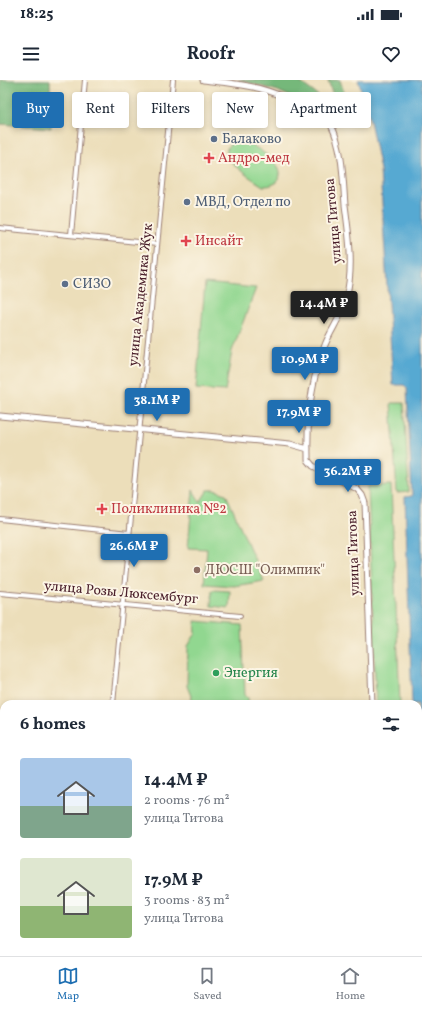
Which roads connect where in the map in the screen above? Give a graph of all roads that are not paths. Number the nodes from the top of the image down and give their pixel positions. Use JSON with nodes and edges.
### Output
{"nodes":[{"id":1,"x":86,"y":80,"type":"edge"},
{"id":2,"x":173,"y":80,"type":"edge"},
{"id":3,"x":203,"y":80,"type":"edge"},
{"id":4,"x":0,"y":228,"type":"edge"},
{"id":5,"x":71,"y":235,"type":"junction"},
{"id":6,"x":157,"y":244,"type":"junction"},
{"id":7,"x":0,"y":416,"type":"edge"},
{"id":8,"x":139,"y":430,"type":"junction"},
{"id":9,"x":308,"y":448,"type":"junction"},
{"id":10,"x":0,"y":519,"type":"edge"},
{"id":11,"x":129,"y":533,"type":"junction"},
{"id":12,"x":0,"y":593,"type":"edge"},
{"id":13,"x":122,"y":604,"type":"junction"},
{"id":14,"x":240,"y":616,"type":"dead end"},
{"id":15,"x":113,"y":700,"type":"edge"},
{"id":16,"x":372,"y":700,"type":"edge"}],
"edges":[{"from":1,"to":5,"type":"street"},
{"from":2,"to":6,"type":"street","name":"улица Академика Жук"},
{"from":3,"to":9,"type":"main road","name":"улица Титова"},
{"from":4,"to":5,"type":"street"},
{"from":5,"to":6,"type":"street"},
{"from":6,"to":8,"type":"street","name":"улица Академика Жук"},
{"from":7,"to":8,"type":"main road"},
{"from":8,"to":9,"type":"main road"},
{"from":8,"to":11,"type":"street","name":"улица Академика Жук"},
{"from":9,"to":16,"type":"main road","name":"улица Титова"},
{"from":10,"to":11,"type":"street"},
{"from":11,"to":13,"type":"street","name":"улица Академика Жук"},
{"from":12,"to":13,"type":"street","name":"улица Розы Люксембург"},
{"from":13,"to":14,"type":"street","name":"улица Розы Люксембург"},
{"from":13,"to":15,"type":"street","name":"улица Академика Жук"}]}
